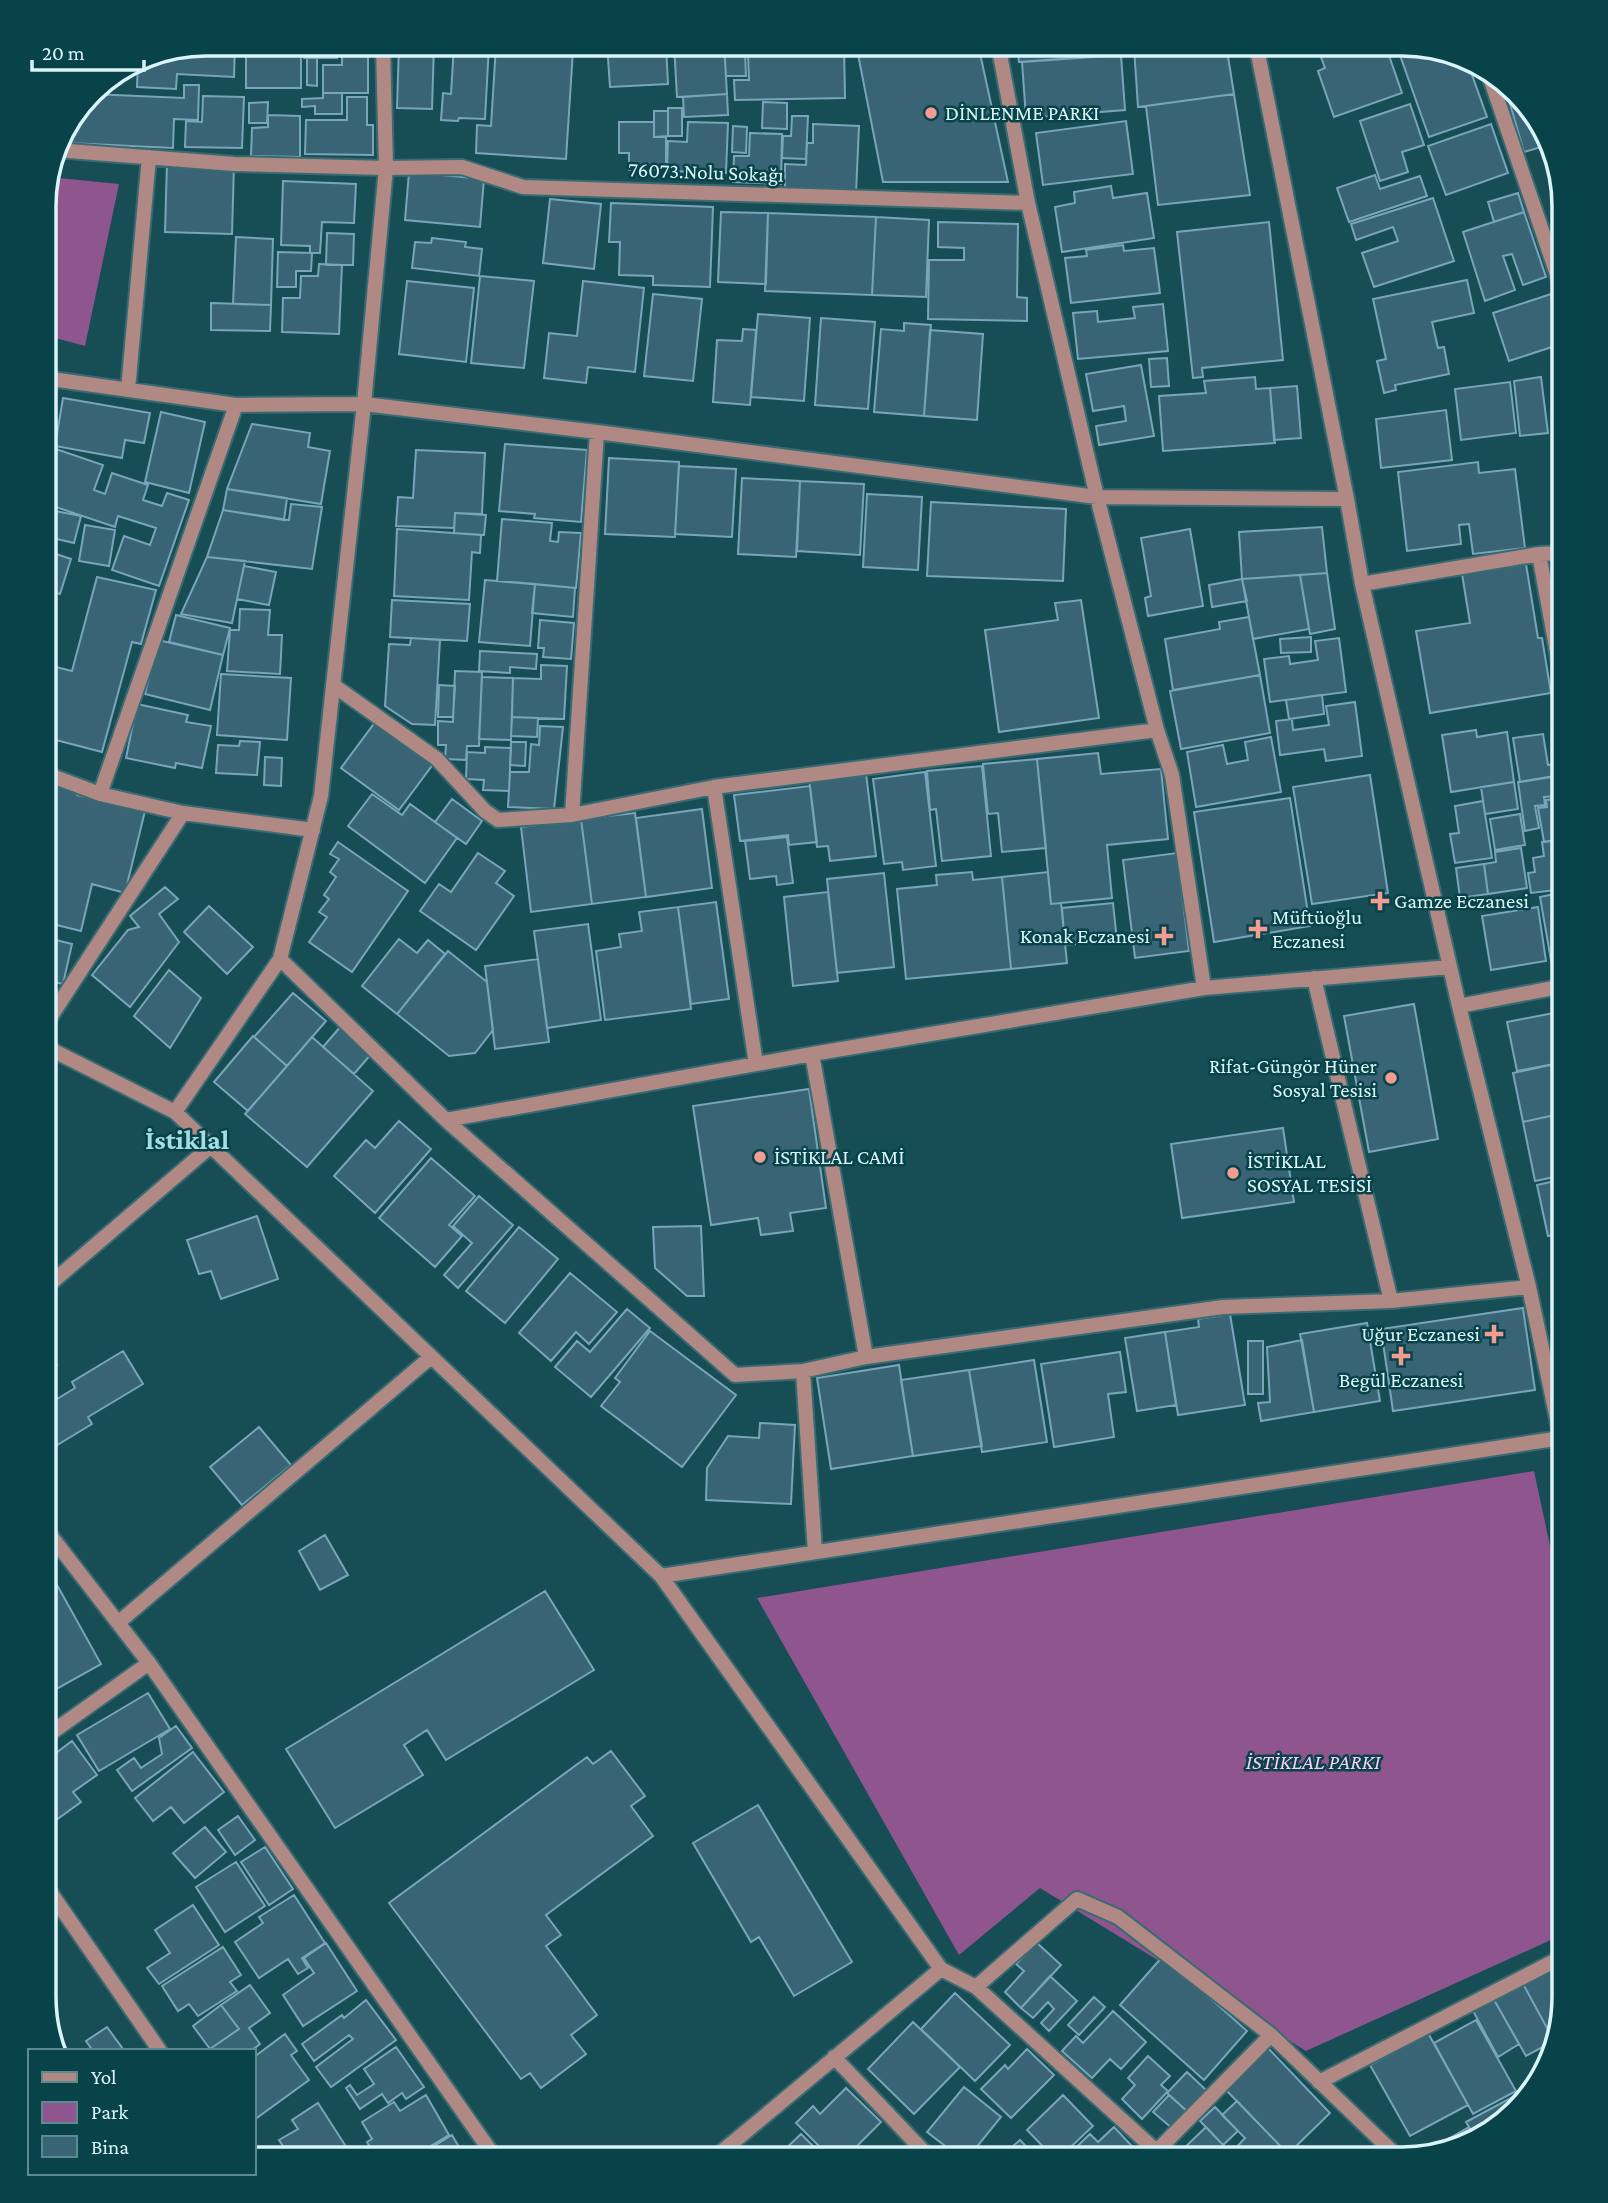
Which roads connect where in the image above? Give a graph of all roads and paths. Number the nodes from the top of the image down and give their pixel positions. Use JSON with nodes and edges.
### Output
{"nodes":[{"id":1,"x":383,"y":56,"type":"edge"},
{"id":2,"x":1000,"y":56,"type":"edge"},
{"id":3,"x":1258,"y":56,"type":"edge"},
{"id":4,"x":1493,"y":87,"type":"edge"},
{"id":5,"x":66,"y":151,"type":"edge"},
{"id":6,"x":149,"y":157,"type":"junction"},
{"id":7,"x":386,"y":167,"type":"junction"},
{"id":8,"x":1028,"y":202,"type":"junction"},
{"id":9,"x":1552,"y":260,"type":"edge"},
{"id":10,"x":56,"y":380,"type":"edge"},
{"id":11,"x":128,"y":390,"type":"junction"},
{"id":12,"x":364,"y":404,"type":"junction"},
{"id":13,"x":236,"y":405,"type":"junction"},
{"id":14,"x":597,"y":432,"type":"junction"},
{"id":15,"x":1097,"y":496,"type":"junction"},
{"id":16,"x":1347,"y":499,"type":"junction"},
{"id":17,"x":1552,"y":553,"type":"edge"},
{"id":18,"x":1539,"y":554,"type":"junction"},
{"id":19,"x":1362,"y":584,"type":"junction"},
{"id":20,"x":1552,"y":625,"type":"edge"},
{"id":21,"x":333,"y":685,"type":"junction"},
{"id":22,"x":1157,"y":730,"type":"junction"},
{"id":23,"x":56,"y":778,"type":"edge"},
{"id":24,"x":714,"y":787,"type":"junction"},
{"id":25,"x":100,"y":794,"type":"junction"},
{"id":26,"x":183,"y":813,"type":"junction"},
{"id":27,"x":572,"y":815,"type":"junction"},
{"id":28,"x":313,"y":830,"type":"junction"},
{"id":29,"x":280,"y":959,"type":"junction"},
{"id":30,"x":1450,"y":967,"type":"junction"},
{"id":31,"x":1314,"y":978,"type":"junction"},
{"id":32,"x":1204,"y":988,"type":"junction"},
{"id":33,"x":1552,"y":988,"type":"edge"},
{"id":34,"x":1459,"y":1006,"type":"junction"},
{"id":35,"x":56,"y":1009,"type":"edge"},
{"id":36,"x":56,"y":1052,"type":"edge"},
{"id":37,"x":812,"y":1054,"type":"junction"},
{"id":38,"x":757,"y":1064,"type":"junction"},
{"id":39,"x":175,"y":1112,"type":"junction"},
{"id":40,"x":446,"y":1120,"type":"junction"},
{"id":41,"x":211,"y":1146,"type":"junction"},
{"id":42,"x":56,"y":1279,"type":"edge"},
{"id":43,"x":1529,"y":1287,"type":"junction"},
{"id":44,"x":1391,"y":1301,"type":"junction"},
{"id":45,"x":431,"y":1357,"type":"junction"},
{"id":46,"x":866,"y":1357,"type":"junction"},
{"id":47,"x":803,"y":1371,"type":"junction"},
{"id":48,"x":1552,"y":1394,"type":"edge"},
{"id":49,"x":1552,"y":1447,"type":"edge"},
{"id":50,"x":56,"y":1542,"type":"edge"},
{"id":51,"x":815,"y":1552,"type":"junction"},
{"id":52,"x":661,"y":1576,"type":"junction"},
{"id":53,"x":119,"y":1622,"type":"junction"},
{"id":54,"x":149,"y":1663,"type":"junction"},
{"id":55,"x":56,"y":1729,"type":"edge"},
{"id":56,"x":56,"y":1900,"type":"edge"},
{"id":57,"x":1552,"y":1962,"type":"edge"},
{"id":58,"x":941,"y":1969,"type":"junction"},
{"id":59,"x":976,"y":1987,"type":"junction"},
{"id":60,"x":1271,"y":2035,"type":"junction"},
{"id":61,"x":159,"y":2049,"type":"edge"},
{"id":62,"x":834,"y":2057,"type":"junction"},
{"id":63,"x":1319,"y":2082,"type":"junction"},
{"id":64,"x":488,"y":2147,"type":"edge"},
{"id":65,"x":727,"y":2147,"type":"edge"},
{"id":66,"x":920,"y":2147,"type":"edge"},
{"id":67,"x":1147,"y":2147,"type":"edge"},
{"id":68,"x":1165,"y":2147,"type":"edge"},
{"id":69,"x":1387,"y":2147,"type":"edge"}],
"edges":[{"from":1,"to":7,"type":"street"},
{"from":2,"to":8,"type":"street"},
{"from":3,"to":16,"type":"street"},
{"from":4,"to":9,"type":"street"},
{"from":5,"to":6,"type":"street","name":"76073.Nolu Sokağı"},
{"from":6,"to":7,"type":"street","name":"76073.Nolu Sokağı"},
{"from":6,"to":11,"type":"street"},
{"from":7,"to":8,"type":"street","name":"76073.Nolu Sokağı"},
{"from":7,"to":12,"type":"street"},
{"from":8,"to":15,"type":"street"},
{"from":10,"to":11,"type":"street"},
{"from":11,"to":13,"type":"street"},
{"from":12,"to":13,"type":"street"},
{"from":12,"to":14,"type":"street"},
{"from":12,"to":21,"type":"street"},
{"from":13,"to":25,"type":"street"},
{"from":14,"to":15,"type":"street"},
{"from":14,"to":27,"type":"street"},
{"from":15,"to":16,"type":"street"},
{"from":15,"to":22,"type":"street"},
{"from":16,"to":19,"type":"street"},
{"from":17,"to":18,"type":"street"},
{"from":18,"to":19,"type":"street"},
{"from":18,"to":20,"type":"street"},
{"from":19,"to":30,"type":"street"},
{"from":21,"to":27,"type":"street"},
{"from":21,"to":28,"type":"street"},
{"from":22,"to":24,"type":"street"},
{"from":22,"to":32,"type":"street"},
{"from":23,"to":25,"type":"street"},
{"from":24,"to":27,"type":"street"},
{"from":24,"to":38,"type":"street"},
{"from":25,"to":26,"type":"street"},
{"from":26,"to":28,"type":"street"},
{"from":26,"to":35,"type":"street"},
{"from":28,"to":29,"type":"street"},
{"from":29,"to":39,"type":"street"},
{"from":29,"to":40,"type":"street"},
{"from":30,"to":31,"type":"street"},
{"from":30,"to":34,"type":"street"},
{"from":31,"to":32,"type":"street"},
{"from":31,"to":44,"type":"street"},
{"from":32,"to":37,"type":"street"},
{"from":33,"to":34,"type":"street"},
{"from":34,"to":43,"type":"street"},
{"from":36,"to":39,"type":"street"},
{"from":37,"to":38,"type":"street"},
{"from":37,"to":46,"type":"street"},
{"from":38,"to":40,"type":"street"},
{"from":39,"to":41,"type":"street"},
{"from":40,"to":47,"type":"street"},
{"from":41,"to":42,"type":"street"},
{"from":41,"to":45,"type":"street"},
{"from":43,"to":44,"type":"street"},
{"from":43,"to":48,"type":"street"},
{"from":44,"to":46,"type":"street"},
{"from":45,"to":52,"type":"street"},
{"from":45,"to":53,"type":"street"},
{"from":46,"to":47,"type":"street"},
{"from":47,"to":51,"type":"street"},
{"from":49,"to":51,"type":"street"},
{"from":50,"to":53,"type":"street"},
{"from":51,"to":52,"type":"street"},
{"from":52,"to":58,"type":"street"},
{"from":53,"to":54,"type":"street"},
{"from":54,"to":55,"type":"street"},
{"from":54,"to":64,"type":"street"},
{"from":56,"to":61,"type":"street"},
{"from":57,"to":63,"type":"street"},
{"from":58,"to":59,"type":"street"},
{"from":58,"to":62,"type":"street"},
{"from":59,"to":60,"type":"street"},
{"from":59,"to":67,"type":"street"},
{"from":60,"to":63,"type":"street"},
{"from":60,"to":68,"type":"street"},
{"from":62,"to":65,"type":"street"},
{"from":62,"to":66,"type":"street"},
{"from":63,"to":69,"type":"street"}]}
